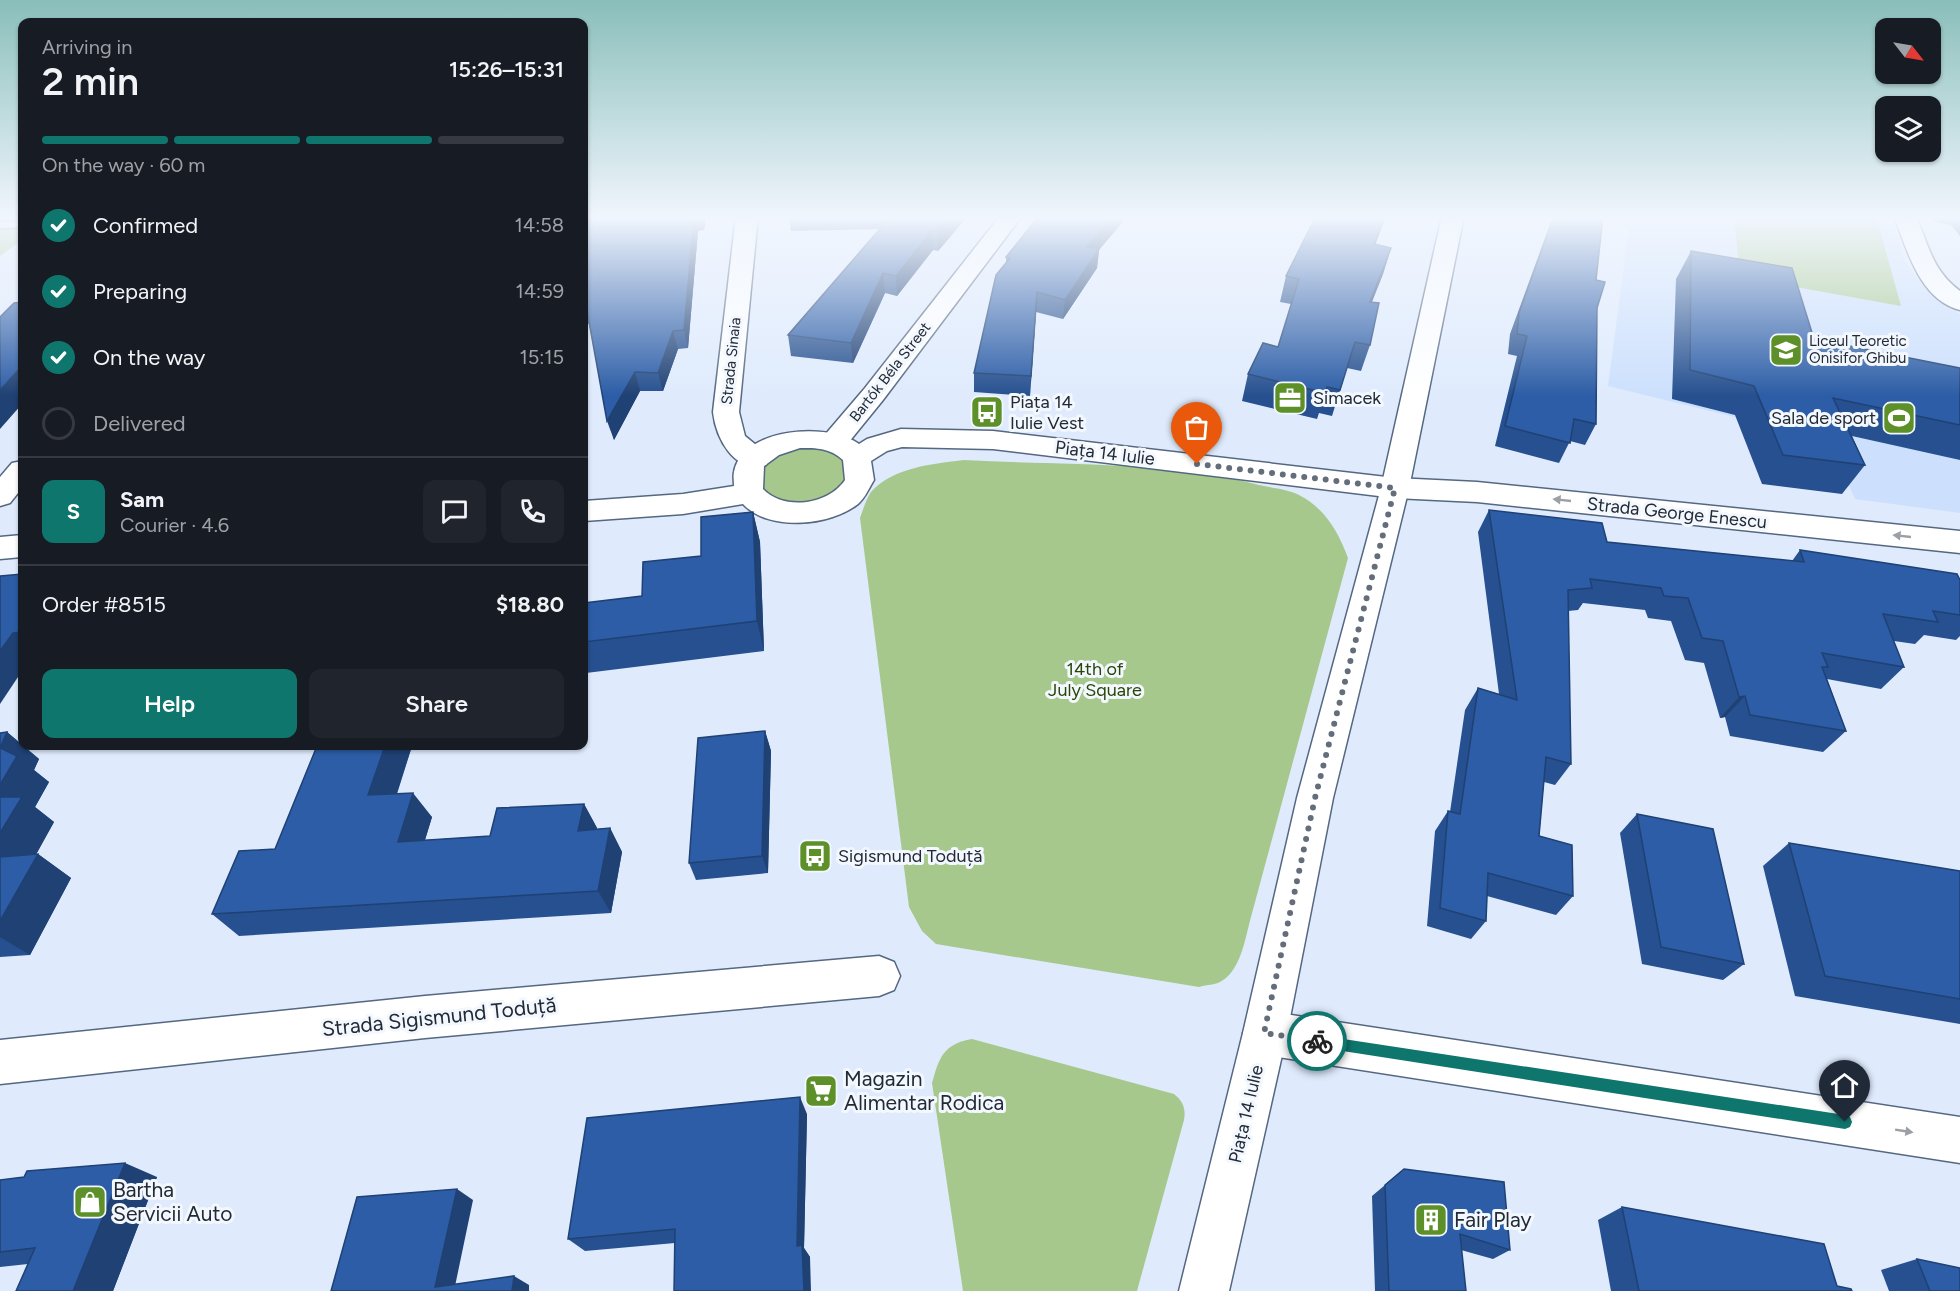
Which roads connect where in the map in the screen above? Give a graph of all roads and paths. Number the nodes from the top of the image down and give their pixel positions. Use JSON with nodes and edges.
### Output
{"nodes":[{"id":1,"x":741,"y":276,"type":"edge"},
{"id":2,"x":965,"y":276,"type":"edge"},
{"id":3,"x":1440,"y":276,"type":"edge"},
{"id":4,"x":1931,"y":276,"type":"edge"},
{"id":5,"x":1960,"y":303,"type":"edge"},
{"id":6,"x":845,"y":450,"type":"junction"},
{"id":7,"x":756,"y":459,"type":"junction"},
{"id":8,"x":18,"y":475,"type":"edge"},
{"id":9,"x":1395,"y":488,"type":"junction"},
{"id":10,"x":750,"y":494,"type":"junction"},
{"id":11,"x":0,"y":496,"type":"edge"},
{"id":12,"x":588,"y":511,"type":"edge"},
{"id":13,"x":1960,"y":542,"type":"edge"},
{"id":14,"x":18,"y":546,"type":"edge"},
{"id":15,"x":0,"y":548,"type":"edge"},
{"id":16,"x":879,"y":975,"type":"dead end"},
{"id":17,"x":1264,"y":1033,"type":"junction"},
{"id":18,"x":0,"y":1062,"type":"edge"},
{"id":19,"x":1960,"y":1140,"type":"edge"},
{"id":20,"x":1204,"y":1291,"type":"edge"}],
"edges":[{"from":1,"to":7,"type":"street","name":"Strada Sinaia"},
{"from":2,"to":6,"type":"street","name":"Bartók Béla Street"},
{"from":3,"to":9,"type":"street"},
{"from":4,"to":5,"type":"street"},
{"from":6,"to":7,"type":"street"},
{"from":6,"to":9,"type":"street","name":"Piața 14 Iulie"},
{"from":6,"to":10,"type":"street"},
{"from":7,"to":10,"type":"street"},
{"from":8,"to":11,"type":"street"},
{"from":13,"to":9,"type":"street","name":"Strada George Enescu","one_way":true},
{"from":9,"to":17,"type":"street","name":"Piața 14 Iulie"},
{"from":10,"to":12,"type":"street"},
{"from":14,"to":15,"type":"street"},
{"from":16,"to":18,"type":"street","name":"Strada Sigismund Toduță"},
{"from":17,"to":19,"type":"street","one_way":true},
{"from":17,"to":20,"type":"street","name":"Piața 14 Iulie"}]}
